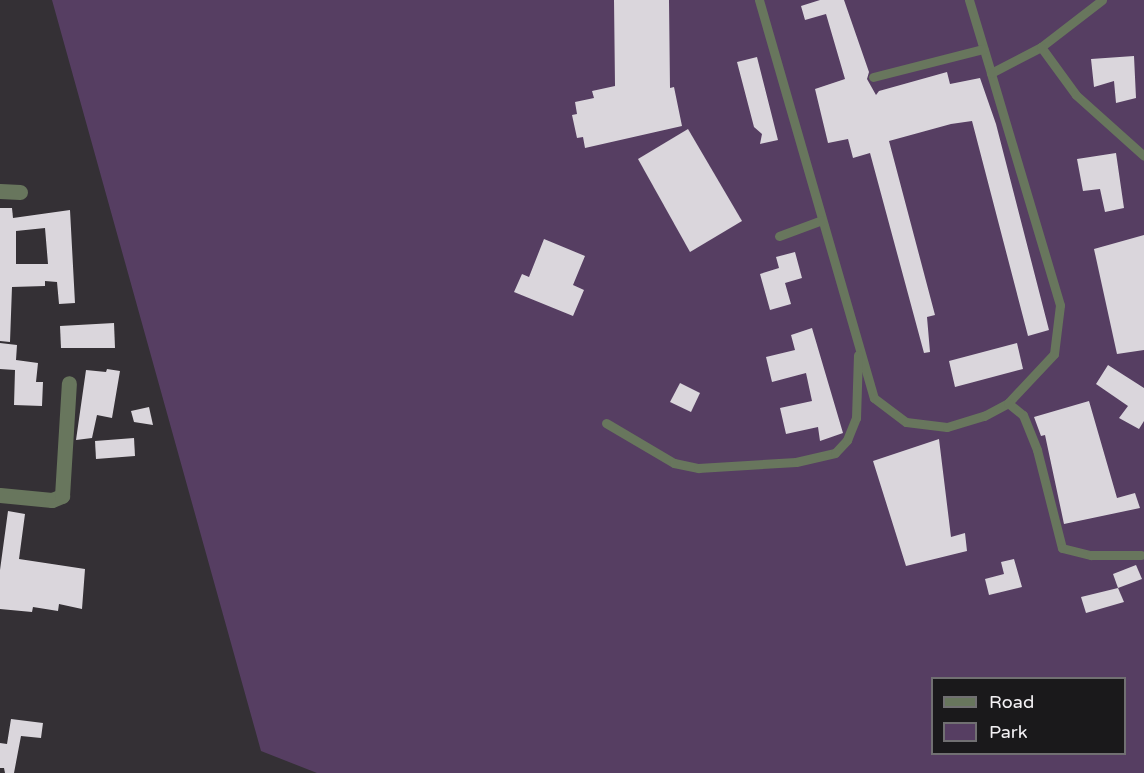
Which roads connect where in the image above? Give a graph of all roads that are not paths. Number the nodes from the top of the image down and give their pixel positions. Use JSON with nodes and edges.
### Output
{"nodes":[{"id":1,"x":759,"y":0,"type":"edge"},
{"id":2,"x":969,"y":0,"type":"edge"},
{"id":3,"x":1102,"y":0,"type":"edge"},
{"id":4,"x":1041,"y":47,"type":"junction"},
{"id":5,"x":983,"y":50,"type":"junction"},
{"id":6,"x":991,"y":73,"type":"junction"},
{"id":7,"x":873,"y":78,"type":"dead end"},
{"id":8,"x":1144,"y":156,"type":"edge"},
{"id":9,"x":0,"y":192,"type":"edge"},
{"id":10,"x":20,"y":192,"type":"dead end"},
{"id":11,"x":822,"y":220,"type":"junction"},
{"id":12,"x":779,"y":236,"type":"dead end"},
{"id":13,"x":859,"y":345,"type":"junction"},
{"id":14,"x":69,"y":383,"type":"dead end"},
{"id":15,"x":1008,"y":403,"type":"junction"},
{"id":16,"x":606,"y":423,"type":"dead end"},
{"id":17,"x":0,"y":495,"type":"edge"},
{"id":18,"x":1141,"y":555,"type":"dead end"}],
"edges":[{"from":1,"to":11,"type":"lane"},
{"from":2,"to":5,"type":"lane"},
{"from":3,"to":4,"type":"lane"},
{"from":4,"to":6,"type":"lane"},
{"from":4,"to":8,"type":"lane"},
{"from":5,"to":6,"type":"lane"},
{"from":5,"to":7,"type":"lane"},
{"from":6,"to":15,"type":"lane"},
{"from":9,"to":10,"type":"street"},
{"from":11,"to":12,"type":"lane"},
{"from":11,"to":13,"type":"lane"},
{"from":13,"to":15,"type":"lane"},
{"from":13,"to":16,"type":"lane"},
{"from":14,"to":17,"type":"street"},
{"from":15,"to":18,"type":"lane"}]}
